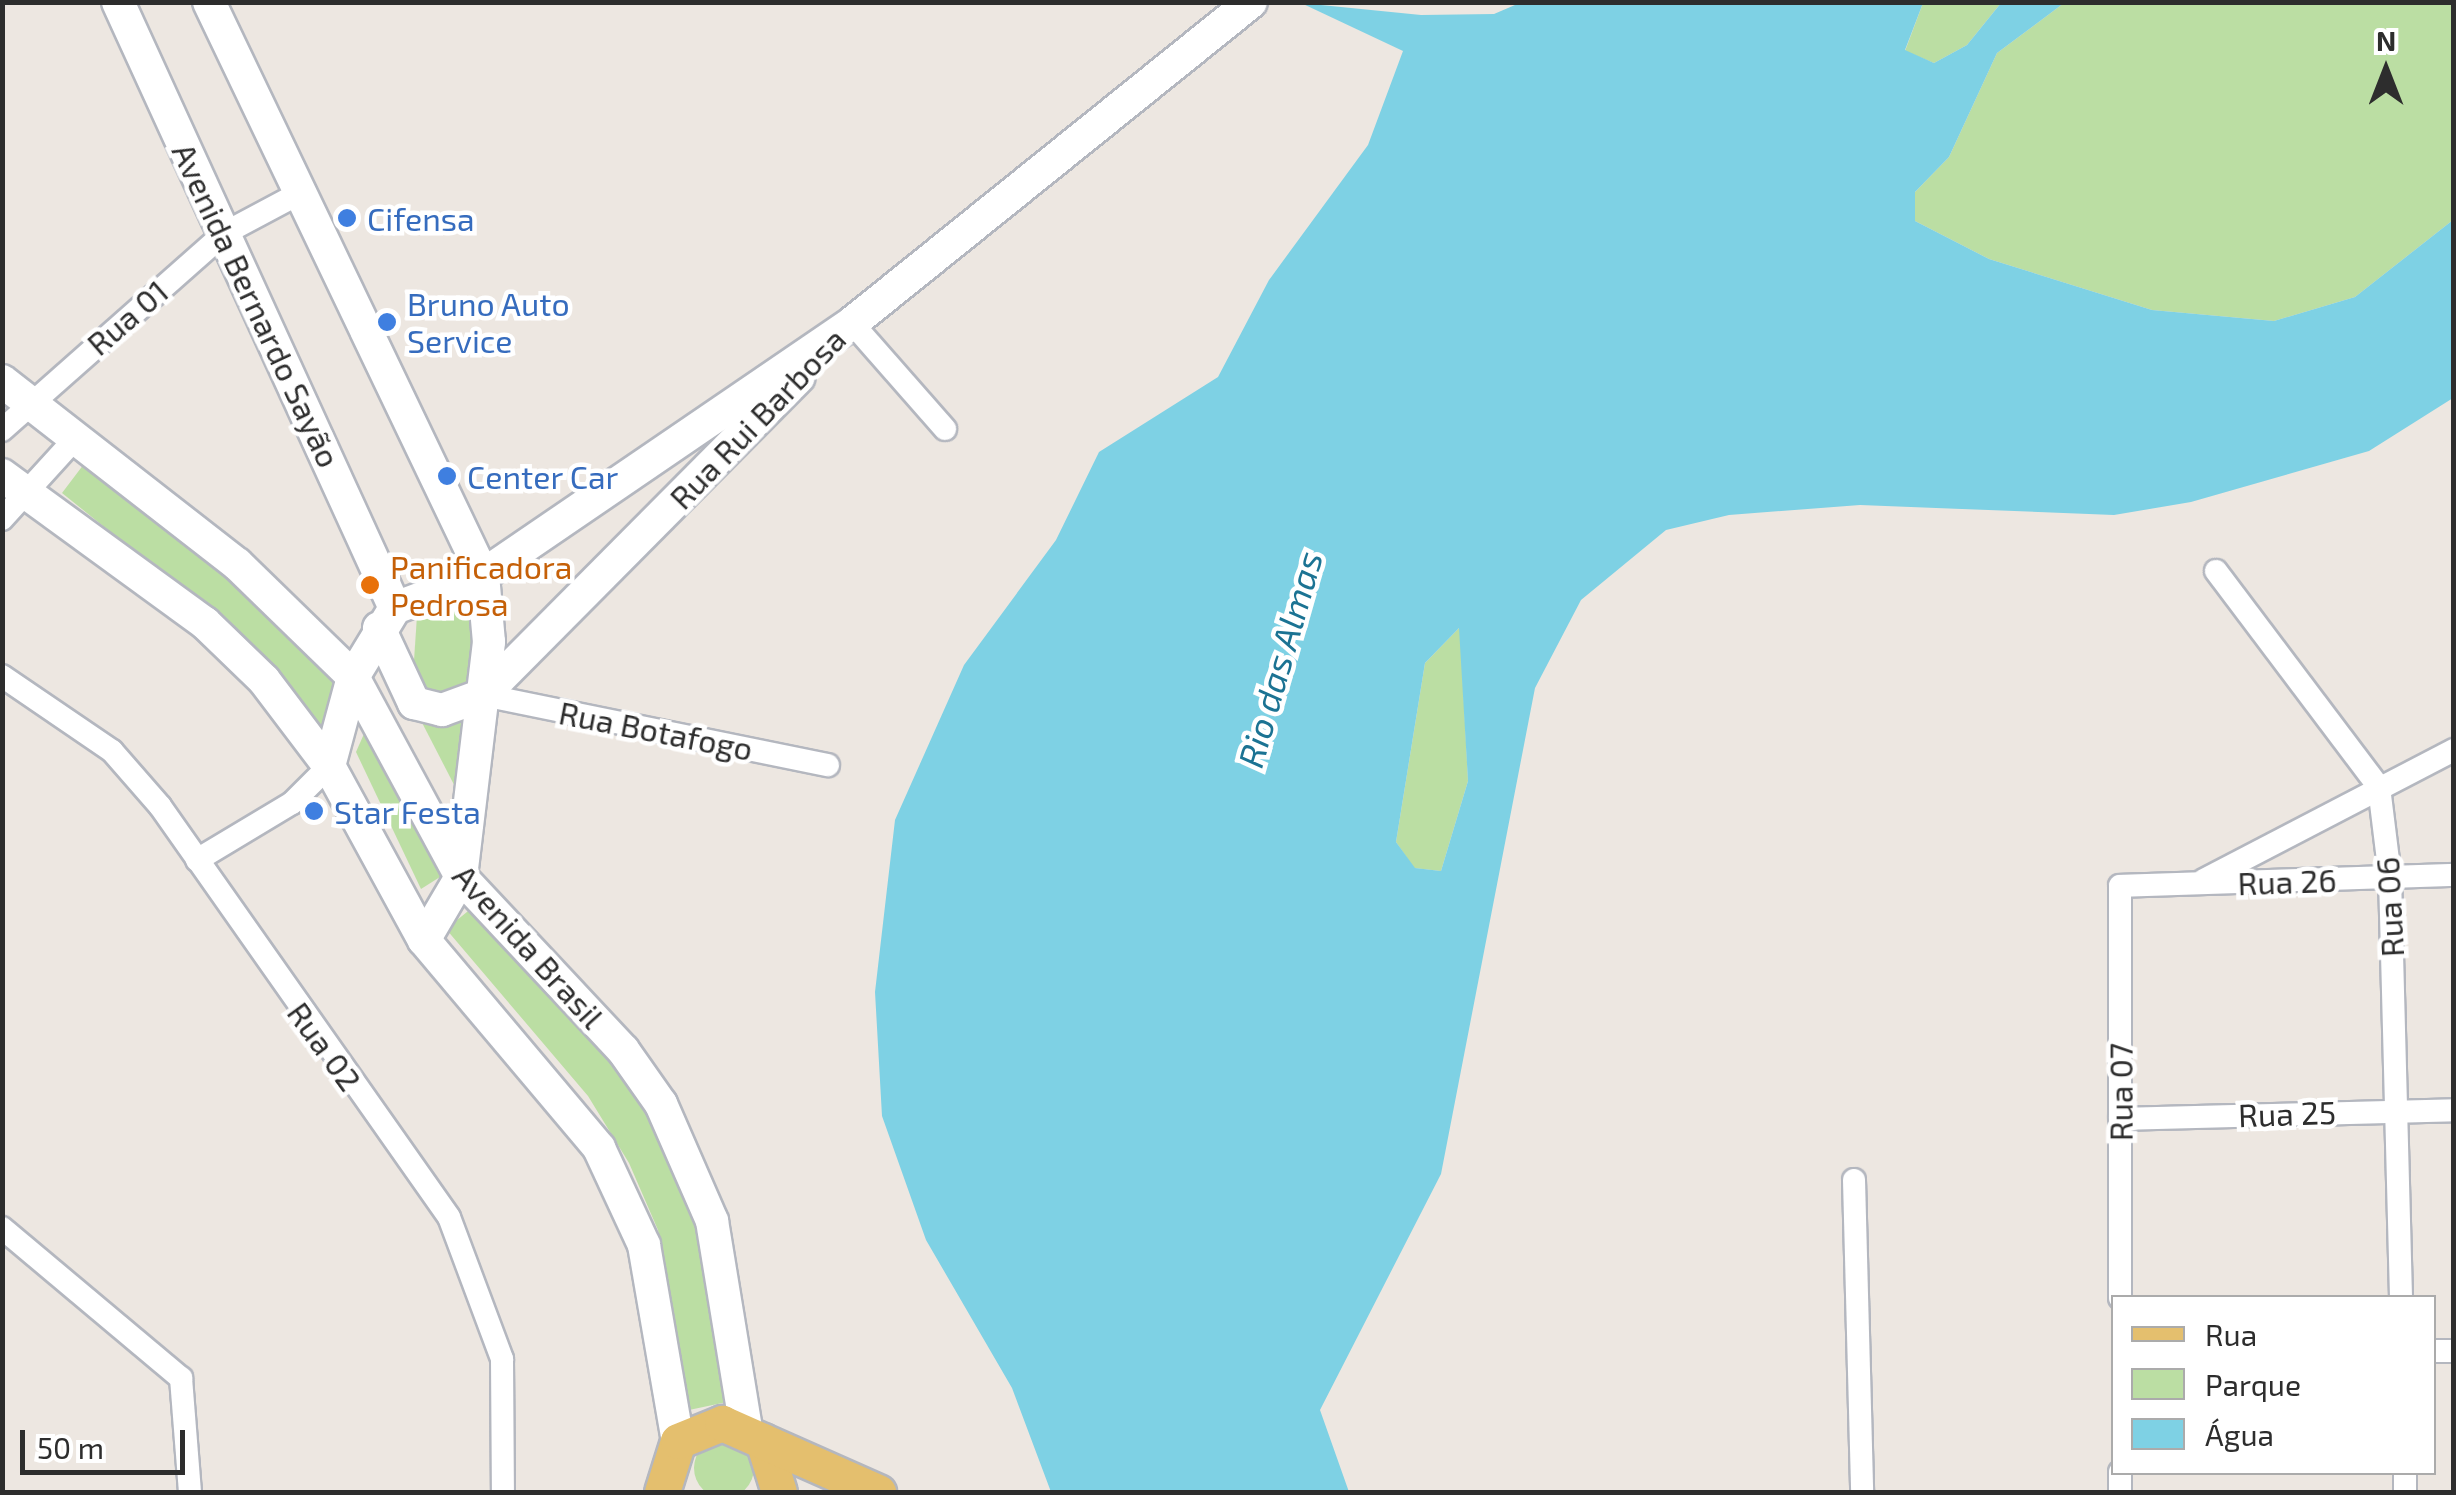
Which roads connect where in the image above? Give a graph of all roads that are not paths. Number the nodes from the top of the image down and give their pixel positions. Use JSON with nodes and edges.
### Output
{"nodes":[{"id":1,"x":118,"y":2,"type":"edge"},
{"id":2,"x":209,"y":2,"type":"edge"},
{"id":3,"x":1252,"y":2,"type":"edge"},
{"id":4,"x":300,"y":193,"type":"junction"},
{"id":5,"x":225,"y":233,"type":"junction"},
{"id":6,"x":852,"y":323,"type":"junction"},
{"id":7,"x":2,"y":381,"type":"edge"},
{"id":8,"x":30,"y":402,"type":"junction"},
{"id":9,"x":945,"y":429,"type":"dead end"},
{"id":10,"x":2,"y":430,"type":"edge"},
{"id":11,"x":74,"y":440,"type":"junction"},
{"id":12,"x":13,"y":484,"type":"edge"},
{"id":13,"x":2,"y":519,"type":"edge"},
{"id":14,"x":2216,"y":571,"type":"dead end"},
{"id":15,"x":483,"y":576,"type":"junction"},
{"id":16,"x":387,"y":618,"type":"junction"},
{"id":17,"x":2,"y":676,"type":"edge"},
{"id":18,"x":352,"y":677,"type":"junction"},
{"id":19,"x":483,"y":696,"type":"junction"},
{"id":20,"x":2454,"y":750,"type":"edge"},
{"id":21,"x":828,"y":764,"type":"dead end"},
{"id":22,"x":330,"y":766,"type":"junction"},
{"id":23,"x":2379,"y":787,"type":"junction"},
{"id":24,"x":197,"y":860,"type":"junction"},
{"id":25,"x":2454,"y":875,"type":"edge"},
{"id":26,"x":461,"y":877,"type":"junction"},
{"id":27,"x":2390,"y":877,"type":"junction"},
{"id":28,"x":2198,"y":884,"type":"junction"},
{"id":29,"x":2120,"y":886,"type":"joint"},
{"id":30,"x":424,"y":940,"type":"junction"},
{"id":31,"x":2396,"y":1110,"type":"junction"},
{"id":32,"x":2454,"y":1110,"type":"edge"},
{"id":33,"x":2120,"y":1119,"type":"junction"},
{"id":34,"x":1854,"y":1180,"type":"dead end"},
{"id":35,"x":2,"y":1228,"type":"edge"},
{"id":36,"x":2120,"y":1295,"type":"edge"},
{"id":37,"x":2400,"y":1295,"type":"edge"},
{"id":38,"x":754,"y":1435,"type":"junction"},
{"id":39,"x":678,"y":1441,"type":"junction"},
{"id":40,"x":190,"y":1492,"type":"edge"},
{"id":41,"x":504,"y":1492,"type":"edge"},
{"id":42,"x":662,"y":1492,"type":"edge"},
{"id":43,"x":779,"y":1492,"type":"edge"},
{"id":44,"x":878,"y":1492,"type":"edge"},
{"id":45,"x":1862,"y":1492,"type":"edge"}],
"edges":[{"from":1,"to":5,"type":"main road","name":"Avenida Bernardo Sayão"},
{"from":2,"to":4,"type":"main road"},
{"from":3,"to":6,"type":"main road"},
{"from":4,"to":5,"type":"street","name":"Rua 01"},
{"from":4,"to":15,"type":"main road"},
{"from":5,"to":8,"type":"street","name":"Rua 01"},
{"from":5,"to":16,"type":"main road","name":"Avenida Bernardo Sayão"},
{"from":6,"to":9,"type":"street"},
{"from":6,"to":15,"type":"main road","name":"Rua Rui Barbosa"},
{"from":6,"to":19,"type":"main road","name":"Rua Rui Barbosa"},
{"from":7,"to":8,"type":"main road","name":"Avenida Brasil"},
{"from":8,"to":10,"type":"street","name":"Rua 01"},
{"from":8,"to":11,"type":"main road","name":"Avenida Brasil"},
{"from":11,"to":12,"type":"street"},
{"from":11,"to":18,"type":"main road","name":"Avenida Brasil"},
{"from":12,"to":13,"type":"street"},
{"from":12,"to":22,"type":"main road"},
{"from":14,"to":23,"type":"street"},
{"from":15,"to":16,"type":"main road","name":"Rua Rui Barbosa"},
{"from":15,"to":19,"type":"main road"},
{"from":16,"to":18,"type":"main road"},
{"from":16,"to":19,"type":"main road","name":"Avenida Bernardo Sayão"},
{"from":17,"to":24,"type":"street","name":"Rua 02"},
{"from":18,"to":22,"type":"main road"},
{"from":18,"to":26,"type":"main road","name":"Avenida Brasil"},
{"from":19,"to":21,"type":"street","name":"Rua Botafogo"},
{"from":19,"to":26,"type":"main road"},
{"from":20,"to":23,"type":"street"},
{"from":22,"to":24,"type":"street"},
{"from":22,"to":30,"type":"main road"},
{"from":23,"to":27,"type":"street","name":"Rua 06"},
{"from":23,"to":28,"type":"street"},
{"from":24,"to":41,"type":"street","name":"Rua 02"},
{"from":25,"to":27,"type":"street","name":"Rua 26"},
{"from":26,"to":30,"type":"main road"},
{"from":26,"to":38,"type":"main road","name":"Avenida Brasil"},
{"from":27,"to":28,"type":"street","name":"Rua 26"},
{"from":27,"to":31,"type":"street","name":"Rua 06"},
{"from":28,"to":29,"type":"street","name":"Rua 26"},
{"from":29,"to":33,"type":"street","name":"Rua 07"},
{"from":30,"to":39,"type":"main road"},
{"from":31,"to":32,"type":"street","name":"Rua 25"},
{"from":31,"to":33,"type":"street","name":"Rua 25"},
{"from":31,"to":37,"type":"street","name":"Rua 06"},
{"from":33,"to":36,"type":"street","name":"Rua 07"},
{"from":34,"to":45,"type":"street"},
{"from":35,"to":40,"type":"street"},
{"from":38,"to":39,"type":"main road"},
{"from":38,"to":43,"type":"main road"},
{"from":38,"to":44,"type":"main road"},
{"from":39,"to":42,"type":"main road"}]}
